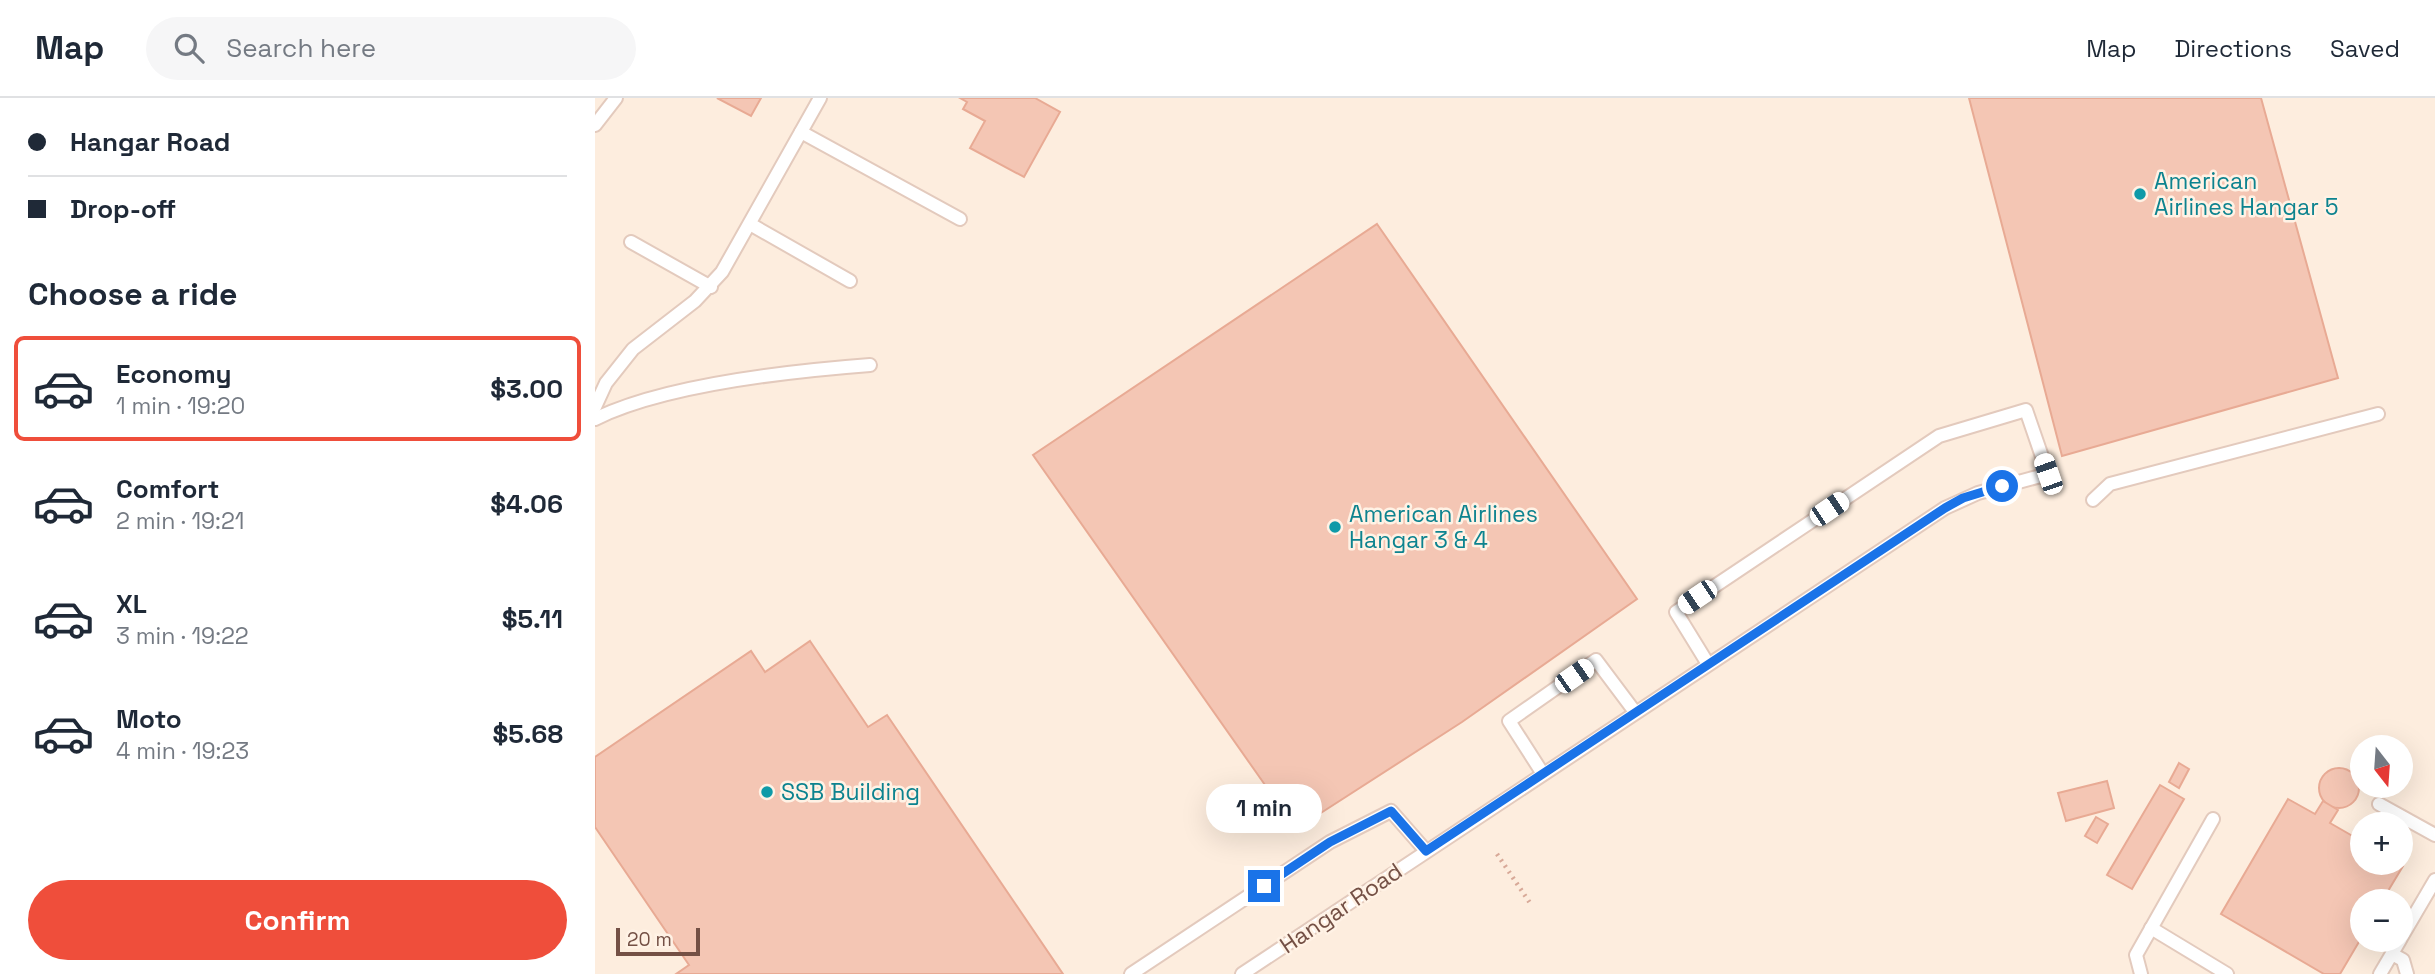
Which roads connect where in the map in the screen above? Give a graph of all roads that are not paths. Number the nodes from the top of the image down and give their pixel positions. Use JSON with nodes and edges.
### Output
{"nodes":[{"id":1,"x":616,"y":98,"type":"edge"},
{"id":2,"x":820,"y":98,"type":"edge"},
{"id":3,"x":595,"y":125,"type":"edge"},
{"id":4,"x":801,"y":132,"type":"junction"},
{"id":5,"x":960,"y":219,"type":"dead end"},
{"id":6,"x":750,"y":224,"type":"junction"},
{"id":7,"x":631,"y":242,"type":"dead end"},
{"id":8,"x":850,"y":281,"type":"dead end"},
{"id":9,"x":711,"y":287,"type":"junction"},
{"id":10,"x":870,"y":365,"type":"dead end"},
{"id":11,"x":595,"y":407,"type":"edge"},
{"id":12,"x":2378,"y":414,"type":"dead end"},
{"id":13,"x":595,"y":419,"type":"edge"},
{"id":14,"x":2093,"y":500,"type":"dead end"},
{"id":15,"x":1708,"y":664,"type":"junction"},
{"id":16,"x":1635,"y":712,"type":"junction"},
{"id":17,"x":1543,"y":774,"type":"junction"},
{"id":18,"x":2379,"y":804,"type":"dead end"},
{"id":19,"x":2213,"y":819,"type":"dead end"},
{"id":20,"x":2435,"y":835,"type":"edge"},
{"id":21,"x":1426,"y":851,"type":"junction"},
{"id":22,"x":2435,"y":880,"type":"edge"},
{"id":23,"x":2413,"y":918,"type":"edge"},
{"id":24,"x":2151,"y":928,"type":"junction"},
{"id":25,"x":2392,"y":954,"type":"joint"},
{"id":26,"x":1132,"y":974,"type":"edge"},
{"id":27,"x":1242,"y":974,"type":"edge"},
{"id":28,"x":2141,"y":974,"type":"edge"},
{"id":29,"x":2227,"y":974,"type":"edge"},
{"id":30,"x":2380,"y":974,"type":"edge"},
{"id":31,"x":2407,"y":974,"type":"edge"}],
"edges":[{"from":1,"to":3,"type":"lane"},
{"from":2,"to":4,"type":"lane"},
{"from":4,"to":5,"type":"lane"},
{"from":4,"to":6,"type":"lane"},
{"from":6,"to":8,"type":"lane"},
{"from":6,"to":9,"type":"lane"},
{"from":7,"to":9,"type":"lane"},
{"from":9,"to":11,"type":"lane"},
{"from":10,"to":13,"type":"lane"},
{"from":12,"to":14,"type":"lane"},
{"from":15,"to":15,"type":"lane","name":"Hangar Road"},
{"from":15,"to":16,"type":"lane","name":"Hangar Road"},
{"from":16,"to":17,"type":"lane","name":"Hangar Road"},
{"from":16,"to":17,"type":"lane"},
{"from":17,"to":21,"type":"lane","name":"Hangar Road"},
{"from":18,"to":20,"type":"lane"},
{"from":19,"to":24,"type":"lane"},
{"from":21,"to":26,"type":"lane"},
{"from":21,"to":27,"type":"lane","name":"Hangar Road"},
{"from":22,"to":23,"type":"lane"},
{"from":24,"to":28,"type":"lane"},
{"from":24,"to":29,"type":"lane"},
{"from":25,"to":30,"type":"lane"},
{"from":25,"to":31,"type":"lane"}]}
